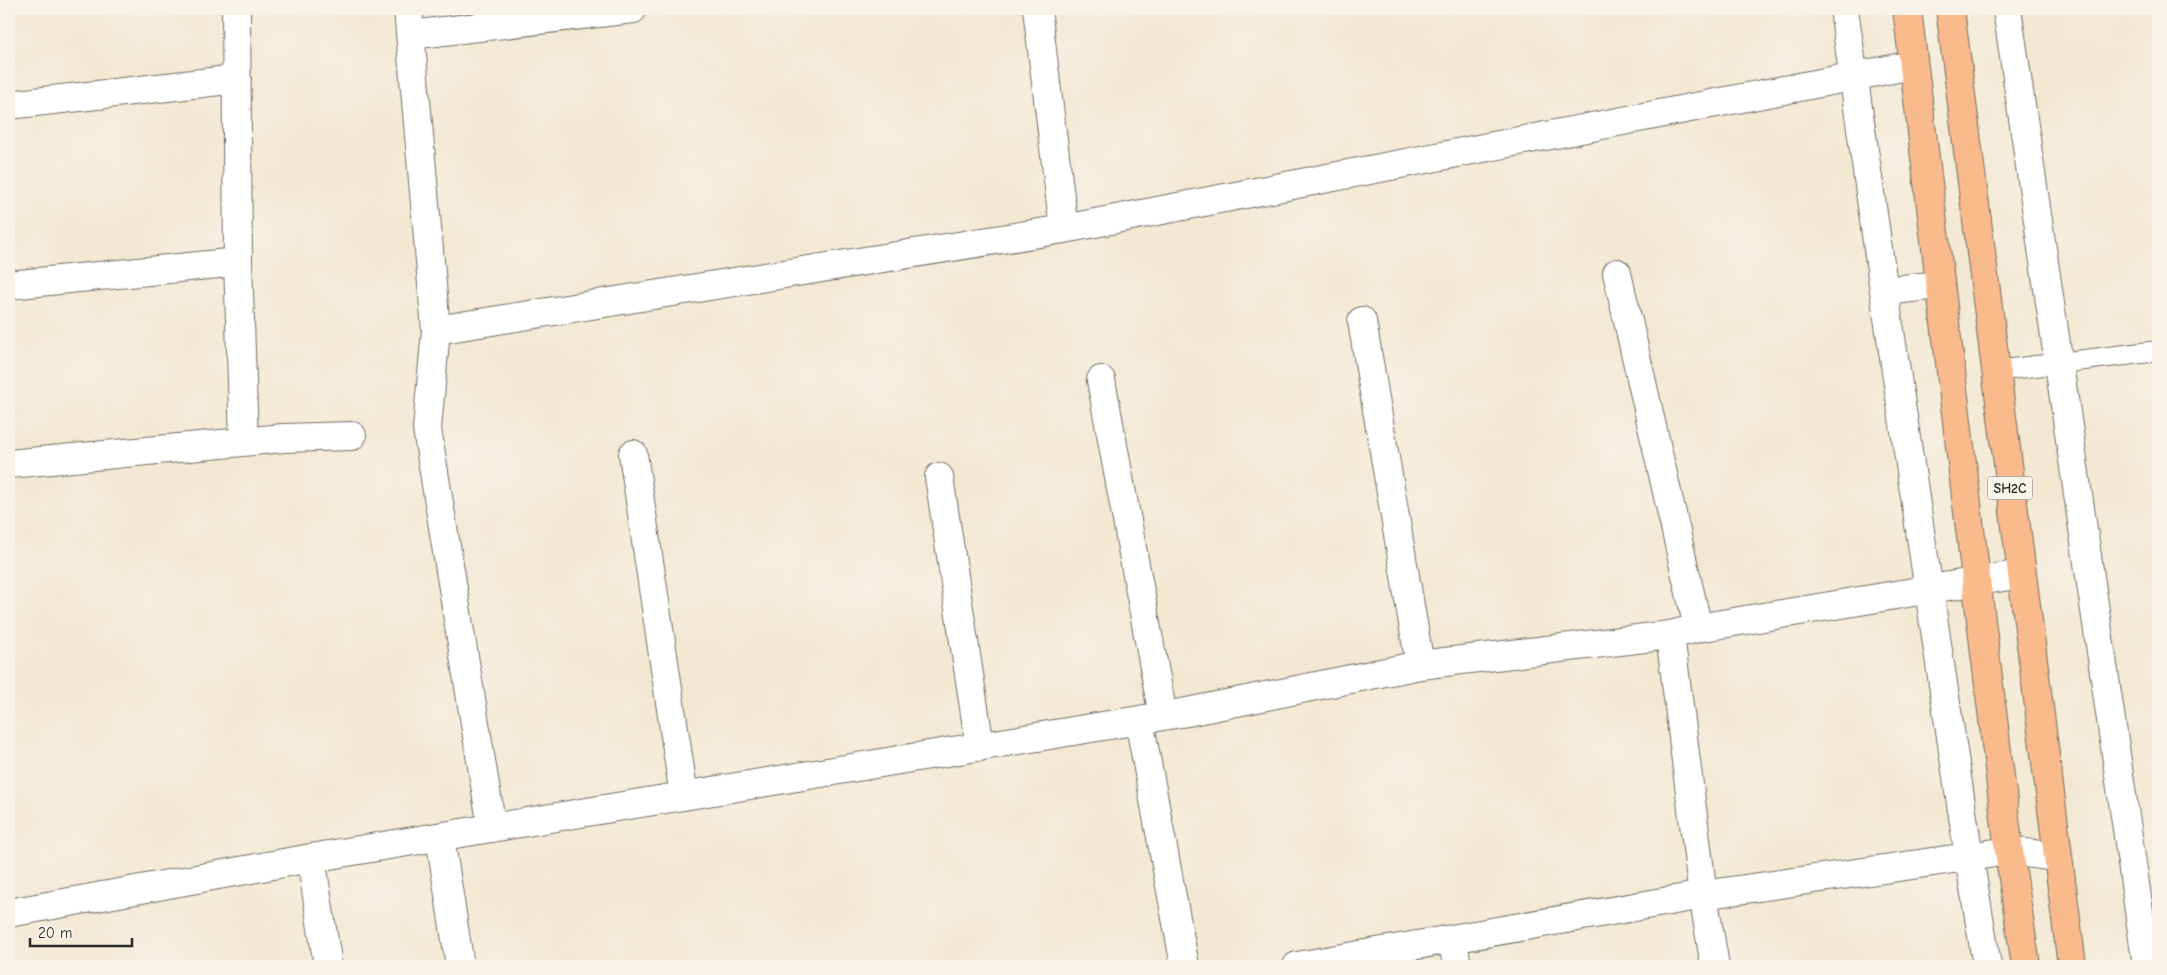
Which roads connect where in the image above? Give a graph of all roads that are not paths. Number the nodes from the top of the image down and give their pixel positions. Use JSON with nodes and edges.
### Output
{"nodes":[{"id":1,"x":236,"y":9,"type":"edge"},
{"id":2,"x":633,"y":9,"type":"edge"},
{"id":3,"x":1036,"y":9,"type":"edge"},
{"id":4,"x":1844,"y":9,"type":"edge"},
{"id":5,"x":1907,"y":9,"type":"edge"},
{"id":6,"x":1950,"y":9,"type":"edge"},
{"id":7,"x":2007,"y":9,"type":"edge"},
{"id":8,"x":409,"y":22,"type":"edge"},
{"id":9,"x":1914,"y":65,"type":"junction"},
{"id":10,"x":1852,"y":76,"type":"junction"},
{"id":11,"x":237,"y":79,"type":"junction"},
{"id":12,"x":9,"y":105,"type":"edge"},
{"id":13,"x":1064,"y":229,"type":"junction"},
{"id":14,"x":238,"y":262,"type":"junction"},
{"id":15,"x":1617,"y":273,"type":"dead end"},
{"id":16,"x":9,"y":285,"type":"edge"},
{"id":17,"x":1939,"y":285,"type":"junction"},
{"id":18,"x":1884,"y":291,"type":"junction"},
{"id":19,"x":1362,"y":321,"type":"dead end"},
{"id":20,"x":436,"y":330,"type":"junction"},
{"id":21,"x":2158,"y":351,"type":"edge"},
{"id":22,"x":2058,"y":363,"type":"junction"},
{"id":23,"x":1995,"y":371,"type":"junction"},
{"id":24,"x":1101,"y":380,"type":"dead end"},
{"id":25,"x":352,"y":436,"type":"dead end"},
{"id":26,"x":244,"y":441,"type":"junction"},
{"id":27,"x":633,"y":454,"type":"dead end"},
{"id":28,"x":9,"y":464,"type":"edge"},
{"id":29,"x":939,"y":477,"type":"dead end"},
{"id":30,"x":2021,"y":574,"type":"junction"},
{"id":31,"x":1976,"y":582,"type":"junction"},
{"id":32,"x":1929,"y":589,"type":"junction"},
{"id":33,"x":1698,"y":628,"type":"junction"},
{"id":34,"x":1670,"y":635,"type":"junction"},
{"id":35,"x":1420,"y":665,"type":"junction"},
{"id":36,"x":1151,"y":718,"type":"junction"},
{"id":37,"x":980,"y":747,"type":"junction"},
{"id":38,"x":684,"y":796,"type":"junction"},
{"id":39,"x":492,"y":828,"type":"junction"},
{"id":40,"x":440,"y":837,"type":"junction"},
{"id":41,"x":2009,"y":851,"type":"junction"},
{"id":42,"x":1969,"y":857,"type":"junction"},
{"id":43,"x":2057,"y":857,"type":"junction"},
{"id":44,"x":311,"y":858,"type":"junction"},
{"id":45,"x":1703,"y":895,"type":"junction"},
{"id":46,"x":9,"y":913,"type":"edge"},
{"id":47,"x":1455,"y":953,"type":"edge"},
{"id":48,"x":328,"y":966,"type":"edge"},
{"id":49,"x":460,"y":966,"type":"edge"},
{"id":50,"x":1185,"y":966,"type":"edge"},
{"id":51,"x":1297,"y":966,"type":"edge"},
{"id":52,"x":1716,"y":966,"type":"edge"},
{"id":53,"x":1987,"y":966,"type":"edge"},
{"id":54,"x":2026,"y":966,"type":"edge"},
{"id":55,"x":2072,"y":966,"type":"edge"},
{"id":56,"x":2147,"y":966,"type":"edge"}],
"edges":[{"from":1,"to":11,"type":"street"},
{"from":2,"to":8,"type":"street"},
{"from":3,"to":13,"type":"street"},
{"from":4,"to":10,"type":"street"},
{"from":5,"to":9,"type":"main road","number":"SH2C"},
{"from":6,"to":23,"type":"main road","number":"SH2C"},
{"from":7,"to":22,"type":"street"},
{"from":8,"to":20,"type":"street"},
{"from":9,"to":10,"type":"street"},
{"from":9,"to":17,"type":"main road","number":"SH2C"},
{"from":10,"to":13,"type":"street"},
{"from":10,"to":18,"type":"street"},
{"from":11,"to":12,"type":"street"},
{"from":11,"to":14,"type":"street"},
{"from":13,"to":20,"type":"street"},
{"from":14,"to":16,"type":"street"},
{"from":14,"to":26,"type":"street"},
{"from":15,"to":33,"type":"street"},
{"from":17,"to":18,"type":"street"},
{"from":17,"to":31,"type":"main road","number":"SH2C"},
{"from":18,"to":32,"type":"street"},
{"from":19,"to":35,"type":"street"},
{"from":20,"to":39,"type":"street"},
{"from":21,"to":22,"type":"lane"},
{"from":22,"to":23,"type":"lane"},
{"from":22,"to":56,"type":"street"},
{"from":23,"to":30,"type":"main road","number":"SH2C"},
{"from":24,"to":36,"type":"street"},
{"from":25,"to":26,"type":"street"},
{"from":26,"to":28,"type":"street"},
{"from":27,"to":38,"type":"street"},
{"from":29,"to":37,"type":"street"},
{"from":30,"to":31,"type":"street"},
{"from":30,"to":43,"type":"main road","number":"SH2C"},
{"from":31,"to":32,"type":"street"},
{"from":31,"to":41,"type":"main road","number":"SH2C"},
{"from":32,"to":33,"type":"street"},
{"from":32,"to":42,"type":"street"},
{"from":33,"to":34,"type":"street"},
{"from":34,"to":35,"type":"street"},
{"from":34,"to":45,"type":"street"},
{"from":35,"to":36,"type":"street"},
{"from":36,"to":37,"type":"street"},
{"from":36,"to":50,"type":"street"},
{"from":37,"to":38,"type":"street"},
{"from":38,"to":39,"type":"street"},
{"from":39,"to":40,"type":"street"},
{"from":40,"to":44,"type":"street"},
{"from":40,"to":49,"type":"street"},
{"from":41,"to":42,"type":"street"},
{"from":41,"to":43,"type":"street"},
{"from":41,"to":54,"type":"main road","number":"SH2C"},
{"from":42,"to":45,"type":"street"},
{"from":42,"to":53,"type":"street"},
{"from":43,"to":55,"type":"main road","number":"SH2C"},
{"from":44,"to":46,"type":"street"},
{"from":44,"to":48,"type":"street"},
{"from":45,"to":47,"type":"street"},
{"from":45,"to":52,"type":"street"},
{"from":47,"to":51,"type":"street"}]}
